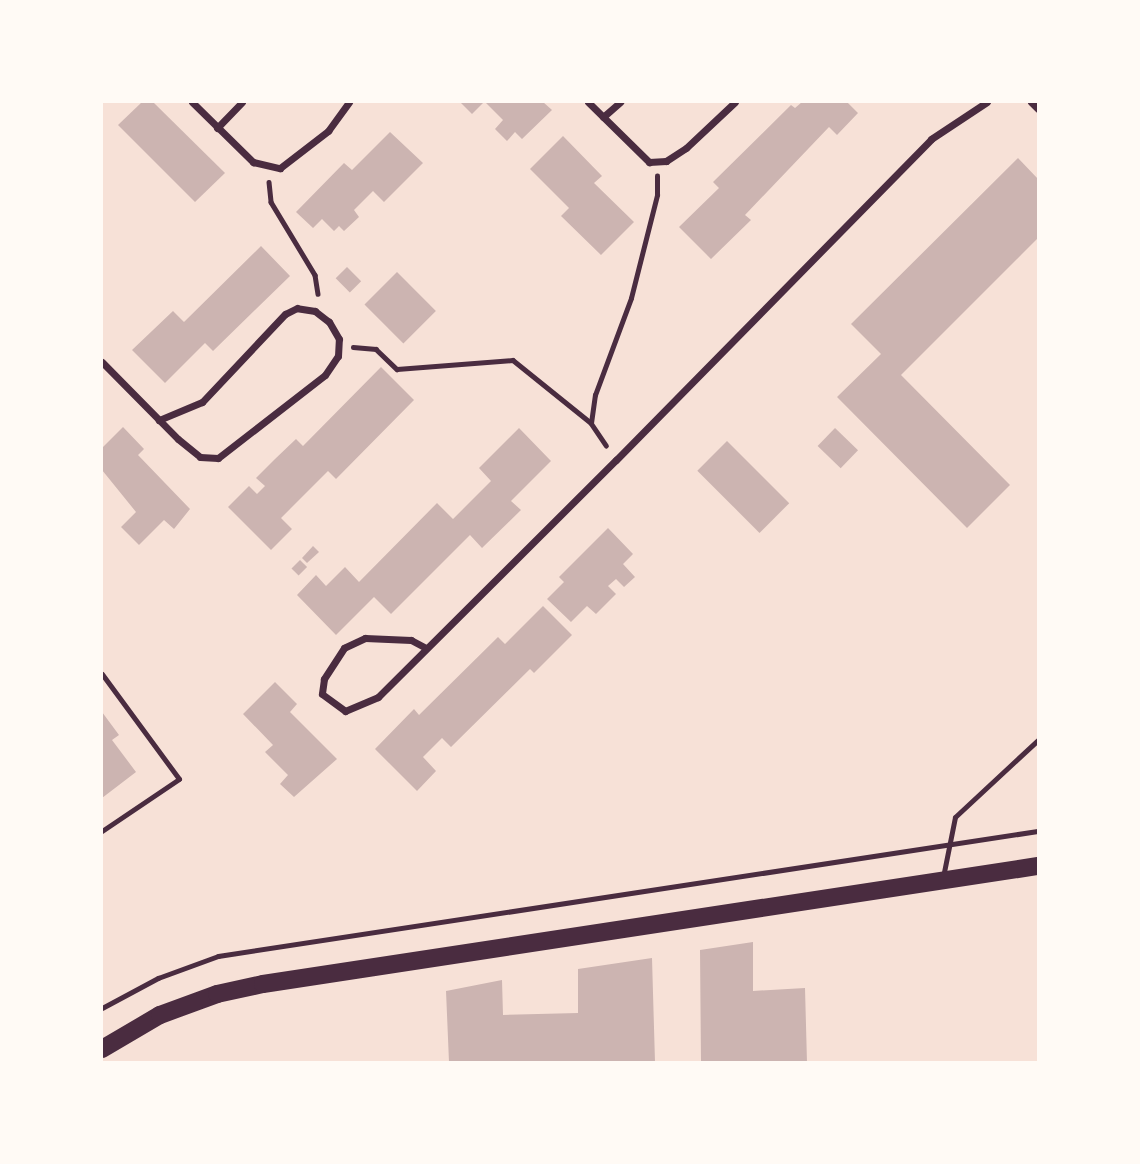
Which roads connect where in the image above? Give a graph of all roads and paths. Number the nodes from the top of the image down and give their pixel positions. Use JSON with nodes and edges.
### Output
{"nodes":[{"id":1,"x":192,"y":102,"type":"edge"},
{"id":2,"x":242,"y":102,"type":"edge"},
{"id":3,"x":349,"y":102,"type":"edge"},
{"id":4,"x":588,"y":102,"type":"edge"},
{"id":5,"x":620,"y":102,"type":"edge"},
{"id":6,"x":735,"y":102,"type":"edge"},
{"id":7,"x":988,"y":102,"type":"edge"},
{"id":8,"x":1031,"y":102,"type":"edge"},
{"id":9,"x":1038,"y":108,"type":"edge"},
{"id":10,"x":603,"y":117,"type":"junction"},
{"id":11,"x":217,"y":128,"type":"junction"},
{"id":12,"x":657,"y":161,"type":"junction"},
{"id":13,"x":267,"y":168,"type":"junction"},
{"id":14,"x":315,"y":311,"type":"junction"},
{"id":15,"x":338,"y":346,"type":"junction"},
{"id":16,"x":102,"y":362,"type":"edge"},
{"id":17,"x":159,"y":419,"type":"junction"},
{"id":18,"x":590,"y":423,"type":"junction"},
{"id":19,"x":617,"y":460,"type":"junction"},
{"id":20,"x":426,"y":648,"type":"junction"},
{"id":21,"x":102,"y":674,"type":"edge"},
{"id":22,"x":1038,"y":740,"type":"edge"},
{"id":23,"x":102,"y":831,"type":"edge"},
{"id":24,"x":1038,"y":831,"type":"edge"},
{"id":25,"x":946,"y":846,"type":"junction"},
{"id":26,"x":1038,"y":866,"type":"edge"},
{"id":27,"x":943,"y":881,"type":"junction"},
{"id":28,"x":102,"y":1008,"type":"edge"},
{"id":29,"x":102,"y":1049,"type":"edge"}],
"edges":[{"from":1,"to":11,"type":"street"},
{"from":2,"to":11,"type":"street"},
{"from":3,"to":13,"type":"street"},
{"from":4,"to":10,"type":"street"},
{"from":5,"to":10,"type":"street"},
{"from":6,"to":12,"type":"street"},
{"from":7,"to":19,"type":"street"},
{"from":8,"to":9,"type":"street"},
{"from":10,"to":12,"type":"street"},
{"from":11,"to":13,"type":"street"},
{"from":12,"to":18,"type":"path"},
{"from":13,"to":14,"type":"path"},
{"from":14,"to":15,"type":"street"},
{"from":14,"to":17,"type":"street"},
{"from":15,"to":17,"type":"street"},
{"from":15,"to":18,"type":"path"},
{"from":16,"to":17,"type":"street"},
{"from":18,"to":19,"type":"path"},
{"from":19,"to":20,"type":"street"},
{"from":20,"to":20,"type":"street"},
{"from":21,"to":23,"type":"lane"},
{"from":22,"to":25,"type":"lane"},
{"from":24,"to":25,"type":"lane"},
{"from":25,"to":27,"type":"lane"},
{"from":25,"to":28,"type":"lane"},
{"from":26,"to":27,"type":"main road"},
{"from":27,"to":29,"type":"main road"}]}
